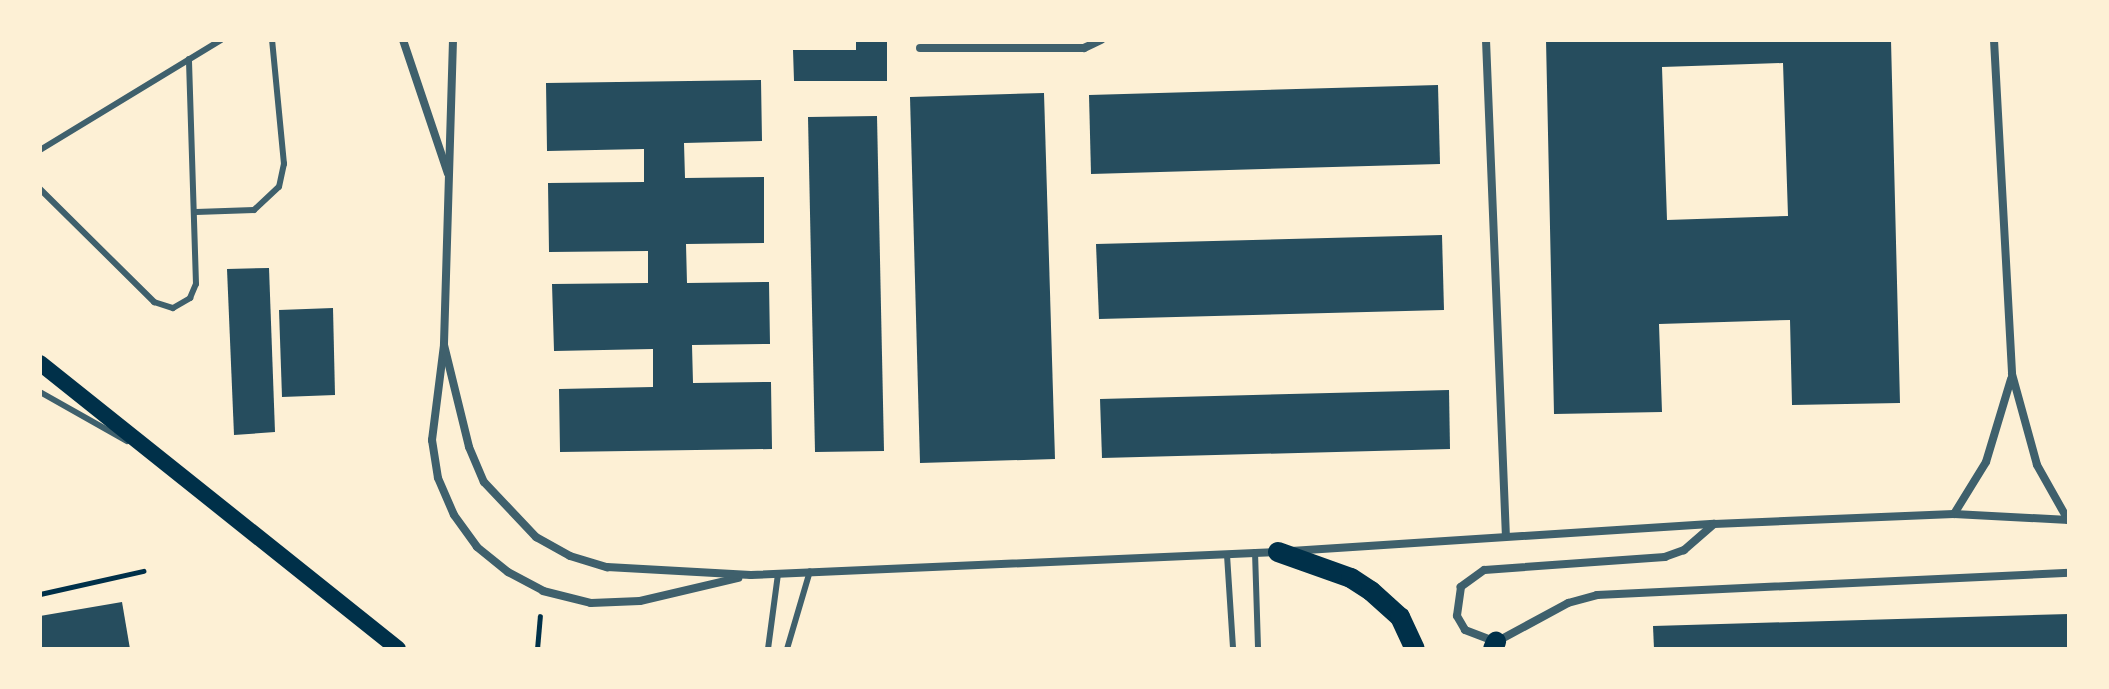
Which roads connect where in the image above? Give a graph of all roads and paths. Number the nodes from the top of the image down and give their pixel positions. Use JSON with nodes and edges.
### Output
{"nodes":[{"id":1,"x":272,"y":40,"type":"edge"},
{"id":2,"x":403,"y":40,"type":"edge"},
{"id":3,"x":453,"y":40,"type":"edge"},
{"id":4,"x":1101,"y":40,"type":"edge"},
{"id":5,"x":1486,"y":40,"type":"edge"},
{"id":6,"x":1994,"y":40,"type":"edge"},
{"id":7,"x":219,"y":41,"type":"edge"},
{"id":8,"x":920,"y":48,"type":"dead end"},
{"id":9,"x":189,"y":59,"type":"junction"},
{"id":10,"x":40,"y":150,"type":"edge"},
{"id":11,"x":451,"y":183,"type":"junction"},
{"id":12,"x":40,"y":189,"type":"edge"},
{"id":13,"x":196,"y":212,"type":"junction"},
{"id":14,"x":444,"y":345,"type":"junction"},
{"id":15,"x":40,"y":363,"type":"edge"},
{"id":16,"x":2012,"y":374,"type":"junction"},
{"id":17,"x":40,"y":392,"type":"edge"},
{"id":18,"x":148,"y":452,"type":"junction"},
{"id":19,"x":1954,"y":514,"type":"junction"},
{"id":20,"x":2068,"y":520,"type":"edge"},
{"id":21,"x":1714,"y":524,"type":"junction"},
{"id":22,"x":1506,"y":534,"type":"junction"},
{"id":23,"x":1255,"y":552,"type":"junction"},
{"id":24,"x":1278,"y":552,"type":"junction"},
{"id":25,"x":1227,"y":555,"type":"junction"},
{"id":26,"x":143,"y":571,"type":"dead end"},
{"id":27,"x":810,"y":571,"type":"junction"},
{"id":28,"x":2069,"y":573,"type":"edge"},
{"id":29,"x":778,"y":574,"type":"junction"},
{"id":30,"x":751,"y":575,"type":"junction"},
{"id":31,"x":543,"y":591,"type":"junction"},
{"id":32,"x":40,"y":594,"type":"edge"},
{"id":33,"x":1494,"y":645,"type":"edge"},
{"id":34,"x":398,"y":649,"type":"edge"},
{"id":35,"x":537,"y":649,"type":"edge"},
{"id":36,"x":768,"y":649,"type":"edge"},
{"id":37,"x":787,"y":649,"type":"edge"},
{"id":38,"x":1233,"y":649,"type":"edge"},
{"id":39,"x":1258,"y":649,"type":"edge"},
{"id":40,"x":1415,"y":649,"type":"edge"}],
"edges":[{"from":1,"to":13,"type":"lane"},
{"from":2,"to":11,"type":"street"},
{"from":3,"to":11,"type":"street"},
{"from":4,"to":8,"type":"street"},
{"from":5,"to":22,"type":"street"},
{"from":6,"to":16,"type":"street"},
{"from":7,"to":9,"type":"lane"},
{"from":9,"to":10,"type":"lane"},
{"from":9,"to":13,"type":"lane"},
{"from":11,"to":14,"type":"street"},
{"from":12,"to":13,"type":"lane"},
{"from":14,"to":30,"type":"street"},
{"from":14,"to":31,"type":"street"},
{"from":15,"to":18,"type":"main road"},
{"from":16,"to":19,"type":"street"},
{"from":16,"to":20,"type":"street"},
{"from":17,"to":18,"type":"lane"},
{"from":18,"to":34,"type":"main road"},
{"from":19,"to":20,"type":"street"},
{"from":19,"to":21,"type":"street"},
{"from":21,"to":22,"type":"street"},
{"from":21,"to":33,"type":"street"},
{"from":22,"to":24,"type":"street"},
{"from":23,"to":24,"type":"street"},
{"from":23,"to":25,"type":"street"},
{"from":23,"to":39,"type":"lane"},
{"from":24,"to":40,"type":"main road"},
{"from":25,"to":27,"type":"street"},
{"from":25,"to":38,"type":"lane"},
{"from":26,"to":32,"type":"path"},
{"from":27,"to":29,"type":"street"},
{"from":27,"to":37,"type":"lane"},
{"from":28,"to":33,"type":"street"},
{"from":29,"to":30,"type":"street"},
{"from":29,"to":36,"type":"lane"},
{"from":30,"to":31,"type":"street"},
{"from":31,"to":35,"type":"path"}]}
